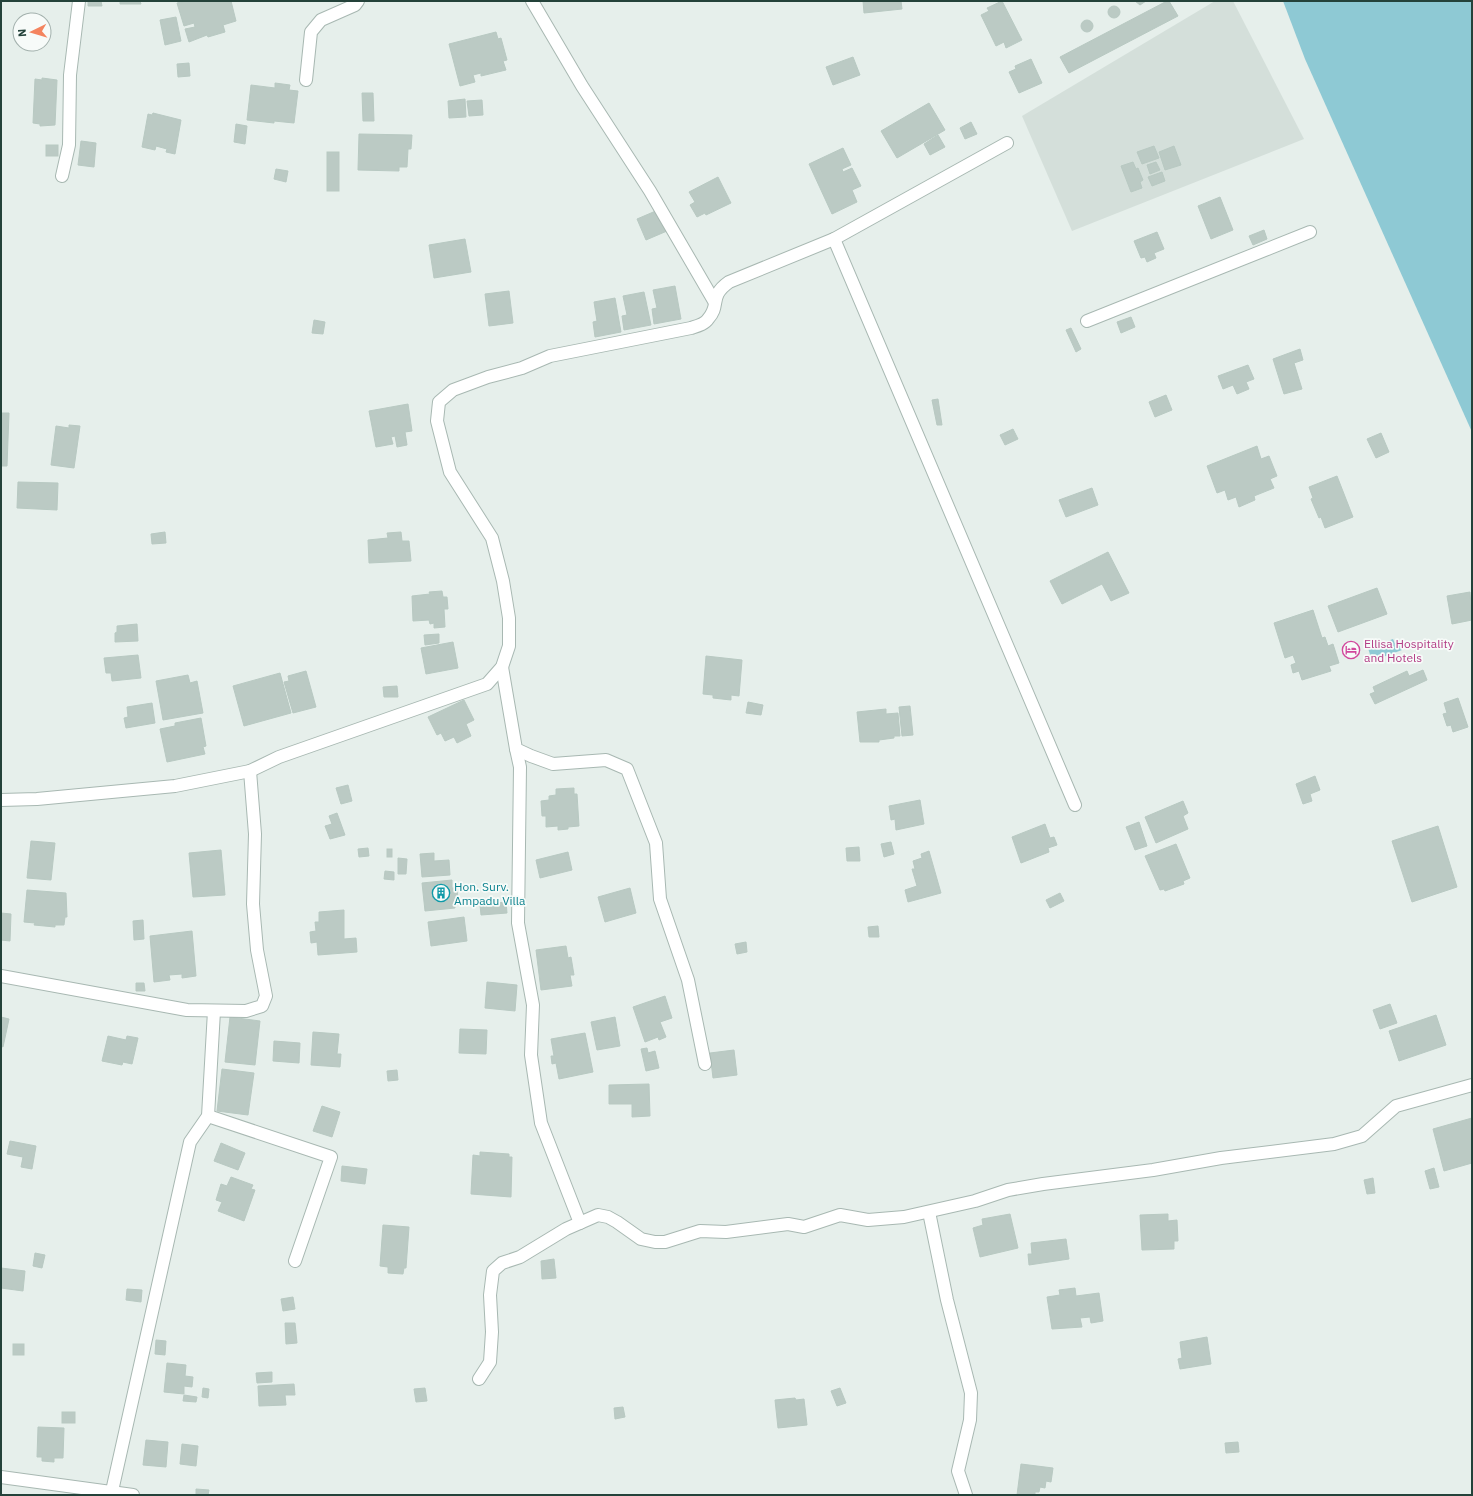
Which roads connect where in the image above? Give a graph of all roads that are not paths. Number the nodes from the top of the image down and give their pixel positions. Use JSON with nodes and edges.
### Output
{"nodes":[{"id":1,"x":79,"y":1,"type":"edge"},
{"id":2,"x":358,"y":1,"type":"edge"},
{"id":3,"x":532,"y":1,"type":"edge"},
{"id":4,"x":306,"y":80,"type":"dead end"},
{"id":5,"x":1007,"y":143,"type":"dead end"},
{"id":6,"x":62,"y":176,"type":"dead end"},
{"id":7,"x":1310,"y":232,"type":"dead end"},
{"id":8,"x":834,"y":239,"type":"junction"},
{"id":9,"x":714,"y":301,"type":"junction"},
{"id":10,"x":1087,"y":321,"type":"dead end"},
{"id":11,"x":502,"y":667,"type":"junction"},
{"id":12,"x":516,"y":749,"type":"junction"},
{"id":13,"x":250,"y":771,"type":"junction"},
{"id":14,"x":1,"y":800,"type":"edge"},
{"id":15,"x":1075,"y":805,"type":"dead end"},
{"id":16,"x":1,"y":976,"type":"edge"},
{"id":17,"x":214,"y":1011,"type":"junction"},
{"id":18,"x":705,"y":1064,"type":"dead end"},
{"id":19,"x":1472,"y":1084,"type":"edge"},
{"id":20,"x":208,"y":1116,"type":"junction"},
{"id":21,"x":929,"y":1212,"type":"junction"},
{"id":22,"x":580,"y":1223,"type":"junction"},
{"id":23,"x":295,"y":1261,"type":"dead end"},
{"id":24,"x":479,"y":1379,"type":"dead end"},
{"id":25,"x":1,"y":1476,"type":"edge"},
{"id":26,"x":112,"y":1491,"type":"junction"},
{"id":27,"x":133,"y":1495,"type":"edge"},
{"id":28,"x":966,"y":1495,"type":"edge"}],
"edges":[{"from":1,"to":6,"type":"street"},
{"from":2,"to":4,"type":"street"},
{"from":3,"to":9,"type":"street"},
{"from":5,"to":8,"type":"street"},
{"from":7,"to":10,"type":"street"},
{"from":8,"to":9,"type":"street"},
{"from":8,"to":15,"type":"street"},
{"from":9,"to":11,"type":"street"},
{"from":11,"to":12,"type":"street"},
{"from":11,"to":13,"type":"street"},
{"from":12,"to":18,"type":"street"},
{"from":12,"to":22,"type":"street"},
{"from":13,"to":14,"type":"street"},
{"from":13,"to":17,"type":"street"},
{"from":16,"to":17,"type":"street"},
{"from":17,"to":20,"type":"street"},
{"from":19,"to":21,"type":"street"},
{"from":20,"to":23,"type":"street"},
{"from":20,"to":26,"type":"street"},
{"from":21,"to":22,"type":"street"},
{"from":21,"to":28,"type":"street"},
{"from":22,"to":24,"type":"street"},
{"from":25,"to":26,"type":"street"},
{"from":26,"to":27,"type":"street"}]}
